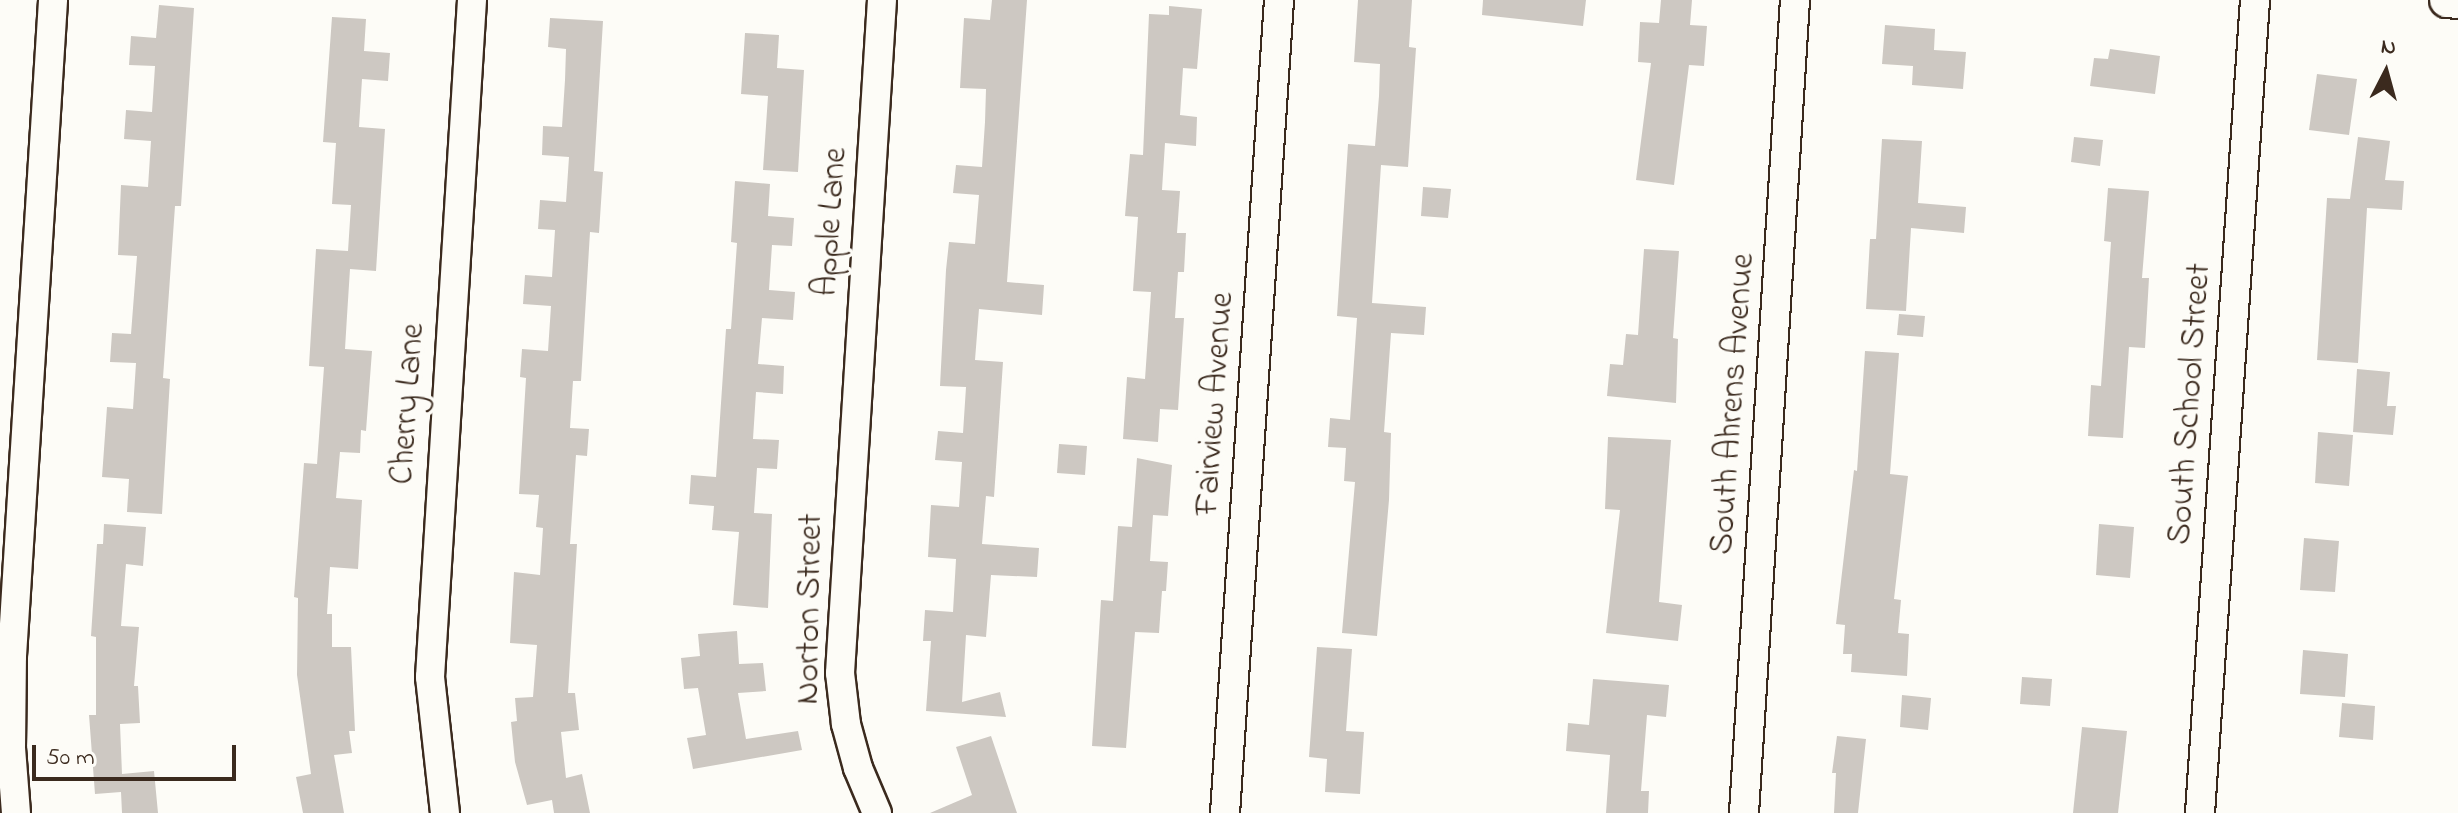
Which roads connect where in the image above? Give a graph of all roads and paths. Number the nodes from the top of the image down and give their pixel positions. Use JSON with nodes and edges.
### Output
{"nodes":[{"id":1,"x":53,"y":0,"type":"edge"},
{"id":2,"x":472,"y":0,"type":"edge"},
{"id":3,"x":882,"y":0,"type":"edge"},
{"id":4,"x":1279,"y":0,"type":"edge"},
{"id":5,"x":1795,"y":0,"type":"edge"},
{"id":6,"x":2255,"y":0,"type":"edge"},
{"id":7,"x":2447,"y":0,"type":"edge"},
{"id":8,"x":2458,"y":1,"type":"edge"},
{"id":9,"x":853,"y":448,"type":"joint"},
{"id":10,"x":16,"y":813,"type":"edge"},
{"id":11,"x":445,"y":813,"type":"edge"},
{"id":12,"x":877,"y":813,"type":"edge"},
{"id":13,"x":1225,"y":813,"type":"edge"},
{"id":14,"x":1744,"y":813,"type":"edge"},
{"id":15,"x":2200,"y":813,"type":"edge"}],
"edges":[{"from":1,"to":10,"type":"street"},
{"from":2,"to":11,"type":"street","name":"Cherry Lane"},
{"from":3,"to":9,"type":"street","name":"Apple Lane"},
{"from":4,"to":13,"type":"street","name":"Fairview Avenue"},
{"from":5,"to":14,"type":"street","name":"South Ahrens Avenue"},
{"from":6,"to":15,"type":"street","name":"South School Street"},
{"from":7,"to":8,"type":"street"},
{"from":9,"to":12,"type":"street","name":"Norton Street"}]}
